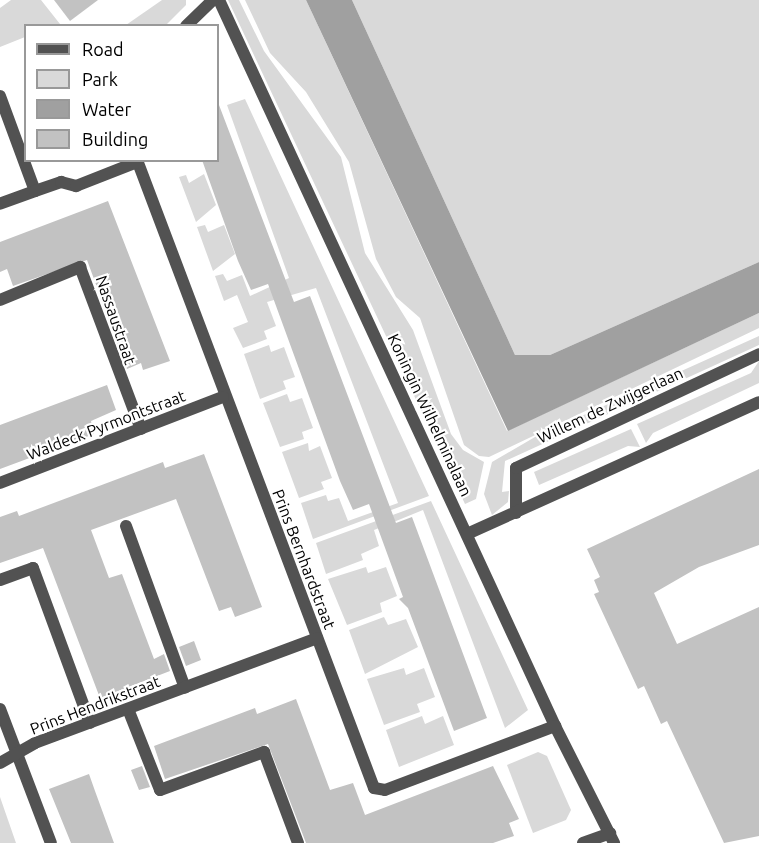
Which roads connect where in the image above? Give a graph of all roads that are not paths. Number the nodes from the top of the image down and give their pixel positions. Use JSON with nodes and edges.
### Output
{"nodes":[{"id":1,"x":213,"y":0,"type":"edge"},
{"id":2,"x":219,"y":0,"type":"edge"},
{"id":3,"x":188,"y":24,"type":"edge"},
{"id":4,"x":0,"y":96,"type":"edge"},
{"id":5,"x":24,"y":161,"type":"edge"},
{"id":6,"x":24,"y":162,"type":"edge"},
{"id":7,"x":135,"y":162,"type":"edge"},
{"id":8,"x":137,"y":162,"type":"edge"},
{"id":9,"x":35,"y":191,"type":"junction"},
{"id":10,"x":0,"y":204,"type":"edge"},
{"id":11,"x":0,"y":300,"type":"edge"},
{"id":12,"x":759,"y":354,"type":"edge"},
{"id":13,"x":223,"y":397,"type":"junction"},
{"id":14,"x":759,"y":402,"type":"edge"},
{"id":15,"x":141,"y":429,"type":"junction"},
{"id":16,"x":0,"y":483,"type":"edge"},
{"id":17,"x":516,"y":513,"type":"junction"},
{"id":18,"x":126,"y":526,"type":"dead end"},
{"id":19,"x":467,"y":534,"type":"junction"},
{"id":20,"x":0,"y":580,"type":"edge"},
{"id":21,"x":317,"y":638,"type":"junction"},
{"id":22,"x":185,"y":688,"type":"junction"},
{"id":23,"x":0,"y":709,"type":"edge"},
{"id":24,"x":128,"y":709,"type":"junction"},
{"id":25,"x":90,"y":723,"type":"junction"},
{"id":26,"x":555,"y":726,"type":"junction"},
{"id":27,"x":19,"y":756,"type":"junction"},
{"id":28,"x":0,"y":763,"type":"edge"},
{"id":29,"x":612,"y":838,"type":"edge"},
{"id":30,"x":51,"y":843,"type":"edge"},
{"id":31,"x":298,"y":843,"type":"edge"},
{"id":32,"x":583,"y":843,"type":"edge"}],
"edges":[{"from":1,"to":3,"type":"street"},
{"from":2,"to":19,"type":"street","name":"Koningin Wilhelminalaan"},
{"from":4,"to":5,"type":"street"},
{"from":6,"to":9,"type":"street"},
{"from":7,"to":9,"type":"street"},
{"from":8,"to":13,"type":"street","name":"Prins Bernhardstraat"},
{"from":9,"to":10,"type":"street"},
{"from":11,"to":15,"type":"street","name":"Nassaustraat"},
{"from":12,"to":17,"type":"street","name":"Willem de Zwijgerlaan"},
{"from":13,"to":15,"type":"street","name":"Waldeck Pyrmontstraat"},
{"from":13,"to":21,"type":"street","name":"Prins Bernhardstraat"},
{"from":14,"to":17,"type":"street"},
{"from":15,"to":16,"type":"street","name":"Waldeck Pyrmontstraat"},
{"from":17,"to":19,"type":"street"},
{"from":18,"to":22,"type":"street","name":"Prins Hendrikstraat"},
{"from":19,"to":26,"type":"street","name":"Koningin Wilhelminalaan"},
{"from":20,"to":25,"type":"street"},
{"from":21,"to":22,"type":"street","name":"Prins Hendrikstraat"},
{"from":21,"to":26,"type":"street","name":"Prins Bernhardstraat"},
{"from":22,"to":24,"type":"street","name":"Prins Hendrikstraat"},
{"from":23,"to":27,"type":"street"},
{"from":24,"to":25,"type":"street","name":"Prins Hendrikstraat"},
{"from":24,"to":31,"type":"street"},
{"from":25,"to":27,"type":"street","name":"Prins Hendrikstraat"},
{"from":26,"to":29,"type":"street","name":"Koningin Wilhelminalaan"},
{"from":27,"to":28,"type":"street","name":"Prins Hendrikstraat"},
{"from":27,"to":30,"type":"street"},
{"from":29,"to":32,"type":"street"}]}
